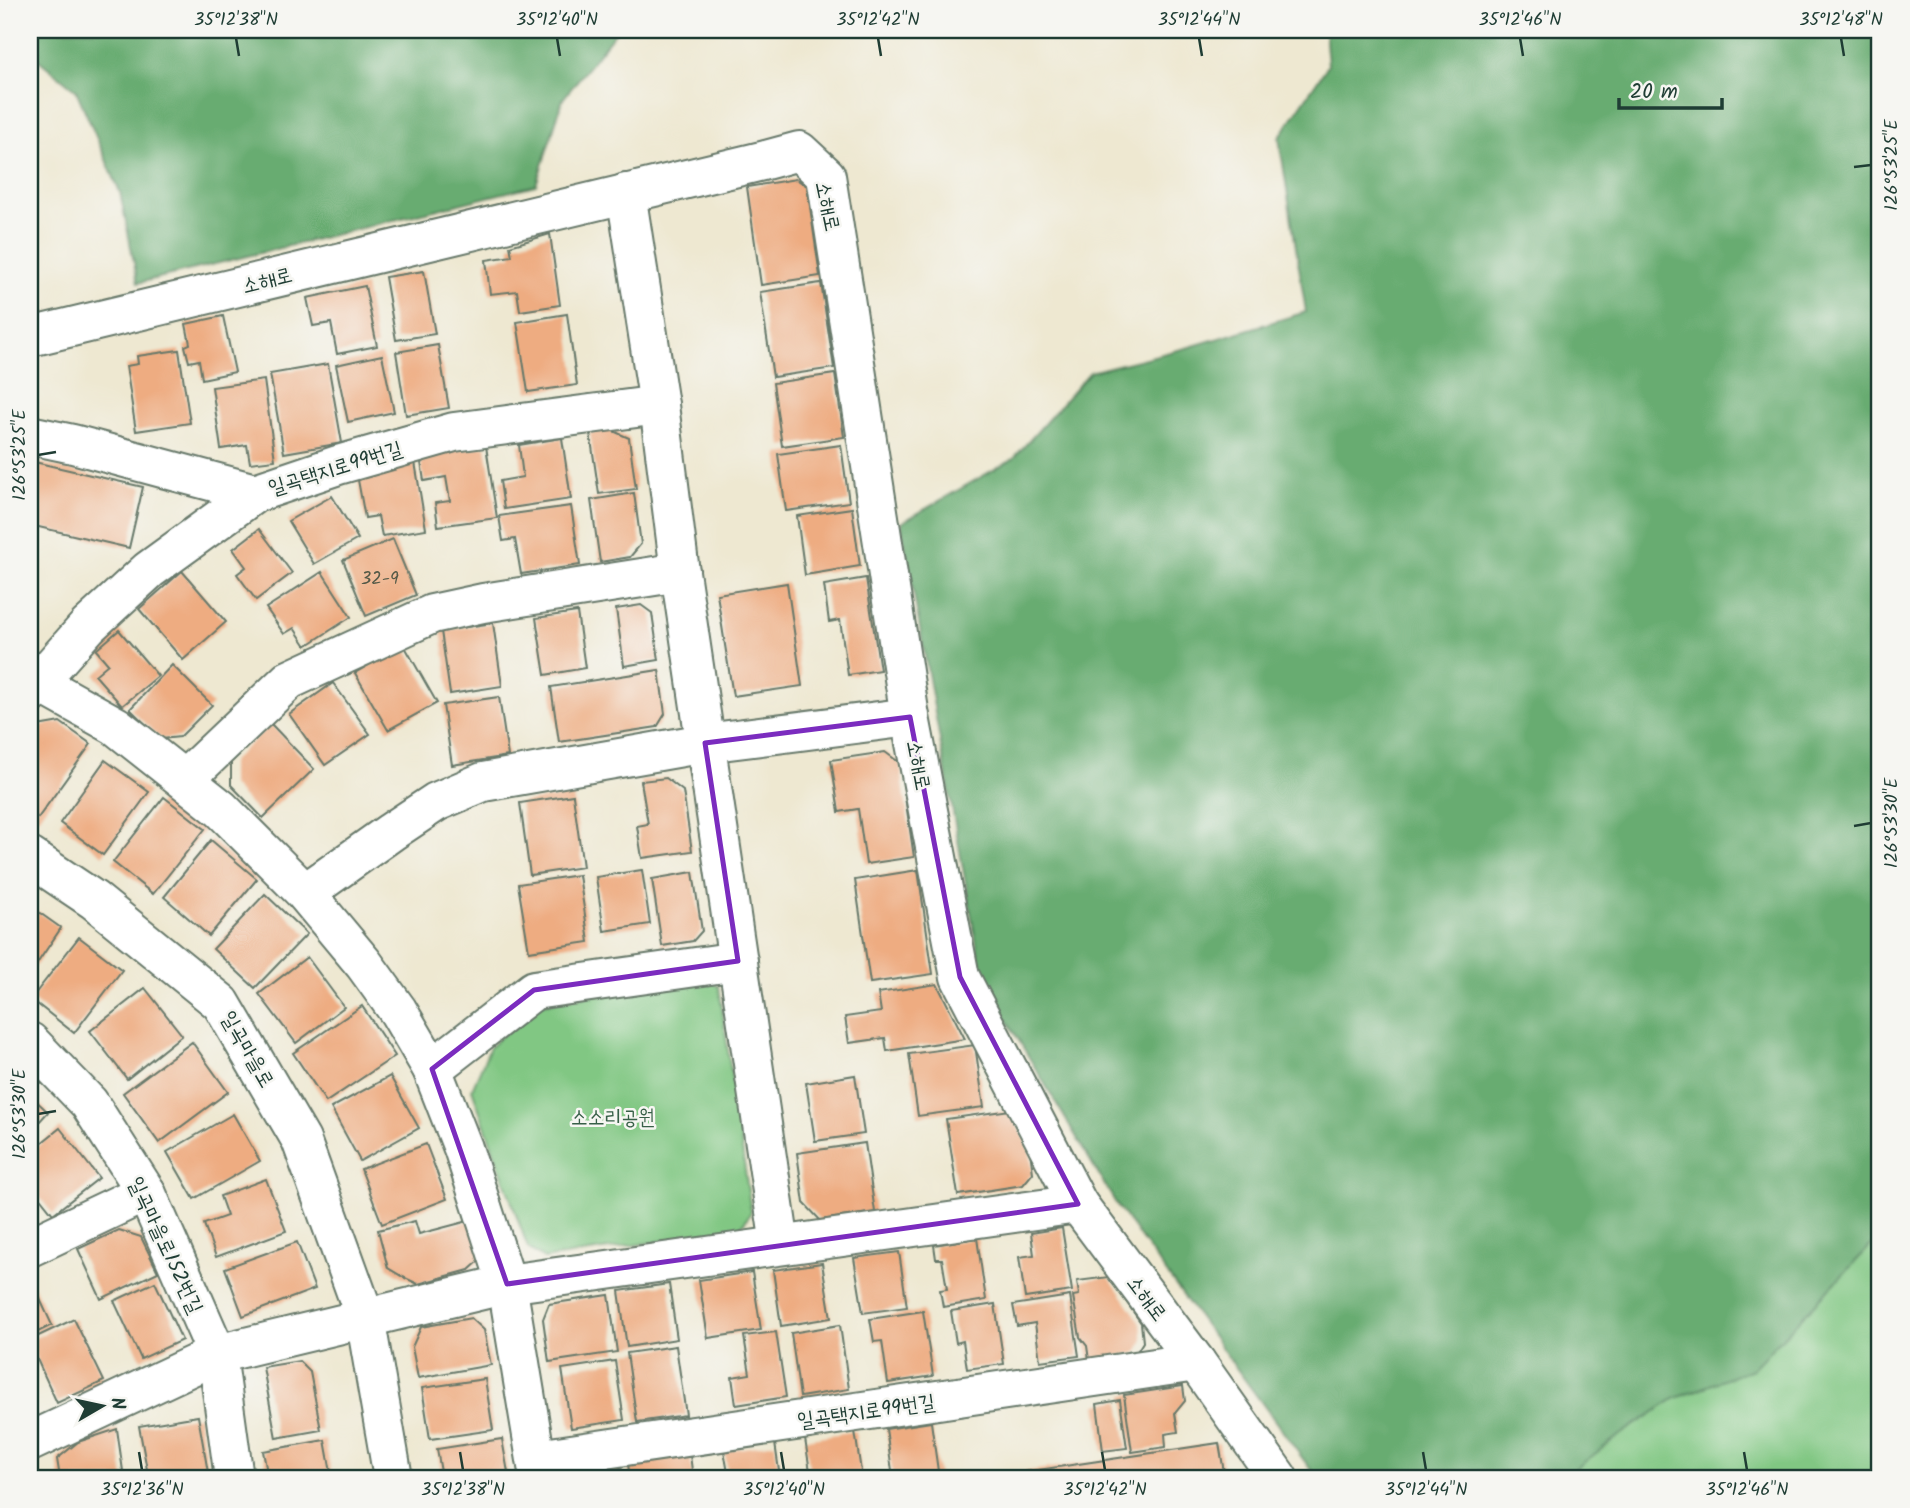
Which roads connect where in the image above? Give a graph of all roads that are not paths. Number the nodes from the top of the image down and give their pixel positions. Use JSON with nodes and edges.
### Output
{"nodes":[{"id":1,"x":626,"y":193,"type":"junction"},
{"id":2,"x":30,"y":337,"type":"edge"},
{"id":3,"x":659,"y":405,"type":"junction"},
{"id":4,"x":30,"y":435,"type":"edge"},
{"id":5,"x":255,"y":493,"type":"junction"},
{"id":6,"x":680,"y":572,"type":"junction"},
{"id":7,"x":32,"y":685,"type":"edge"},
{"id":8,"x":910,"y":717,"type":"junction"},
{"id":9,"x":705,"y":743,"type":"junction"},
{"id":10,"x":185,"y":779,"type":"junction"},
{"id":11,"x":30,"y":857,"type":"edge"},
{"id":12,"x":304,"y":893,"type":"junction"},
{"id":13,"x":738,"y":961,"type":"junction"},
{"id":14,"x":30,"y":1042,"type":"edge"},
{"id":15,"x":432,"y":1069,"type":"junction"},
{"id":16,"x":146,"y":1192,"type":"junction"},
{"id":17,"x":1078,"y":1204,"type":"junction"},
{"id":18,"x":780,"y":1245,"type":"junction"},
{"id":19,"x":30,"y":1247,"type":"edge"},
{"id":20,"x":507,"y":1284,"type":"junction"},
{"id":21,"x":365,"y":1317,"type":"junction"},
{"id":22,"x":217,"y":1354,"type":"junction"},
{"id":23,"x":1196,"y":1362,"type":"junction"},
{"id":24,"x":30,"y":1442,"type":"edge"},
{"id":25,"x":538,"y":1469,"type":"edge"},
{"id":26,"x":234,"y":1478,"type":"edge"},
{"id":27,"x":393,"y":1478,"type":"edge"},
{"id":28,"x":1279,"y":1478,"type":"edge"}],
"edges":[{"from":1,"to":2,"type":"street","name":"소해로"},
{"from":1,"to":3,"type":"street"},
{"from":1,"to":8,"type":"street","name":"소해로"},
{"from":3,"to":5,"type":"street","name":"일곡택지로99번길"},
{"from":3,"to":6,"type":"street"},
{"from":4,"to":5,"type":"street"},
{"from":5,"to":7,"type":"street","name":"일곡택지로99번길"},
{"from":6,"to":9,"type":"street"},
{"from":6,"to":10,"type":"street"},
{"from":7,"to":10,"type":"street","name":"일곡택지로99번길"},
{"from":8,"to":9,"type":"street"},
{"from":8,"to":17,"type":"street","name":"소해로"},
{"from":9,"to":12,"type":"street"},
{"from":9,"to":13,"type":"street"},
{"from":10,"to":12,"type":"street","name":"일곡택지로99번길"},
{"from":11,"to":21,"type":"street","name":"일곡마을로"},
{"from":12,"to":15,"type":"street","name":"일곡택지로99번길"},
{"from":13,"to":15,"type":"street"},
{"from":13,"to":18,"type":"street"},
{"from":14,"to":16,"type":"street","name":"일곡마을로152번길"},
{"from":15,"to":20,"type":"street","name":"일곡택지로99번길"},
{"from":16,"to":19,"type":"street"},
{"from":16,"to":22,"type":"street","name":"일곡마을로152번길"},
{"from":17,"to":18,"type":"street"},
{"from":17,"to":23,"type":"street","name":"소해로"},
{"from":18,"to":20,"type":"street"},
{"from":20,"to":21,"type":"street"},
{"from":20,"to":25,"type":"street","name":"일곡택지로99번길"},
{"from":21,"to":22,"type":"street"},
{"from":21,"to":27,"type":"street","name":"일곡마을로"},
{"from":22,"to":24,"type":"street"},
{"from":22,"to":26,"type":"street","name":"일곡마을로152번길"},
{"from":23,"to":25,"type":"street","name":"일곡택지로99번길"},
{"from":23,"to":28,"type":"street","name":"소해로"}]}
